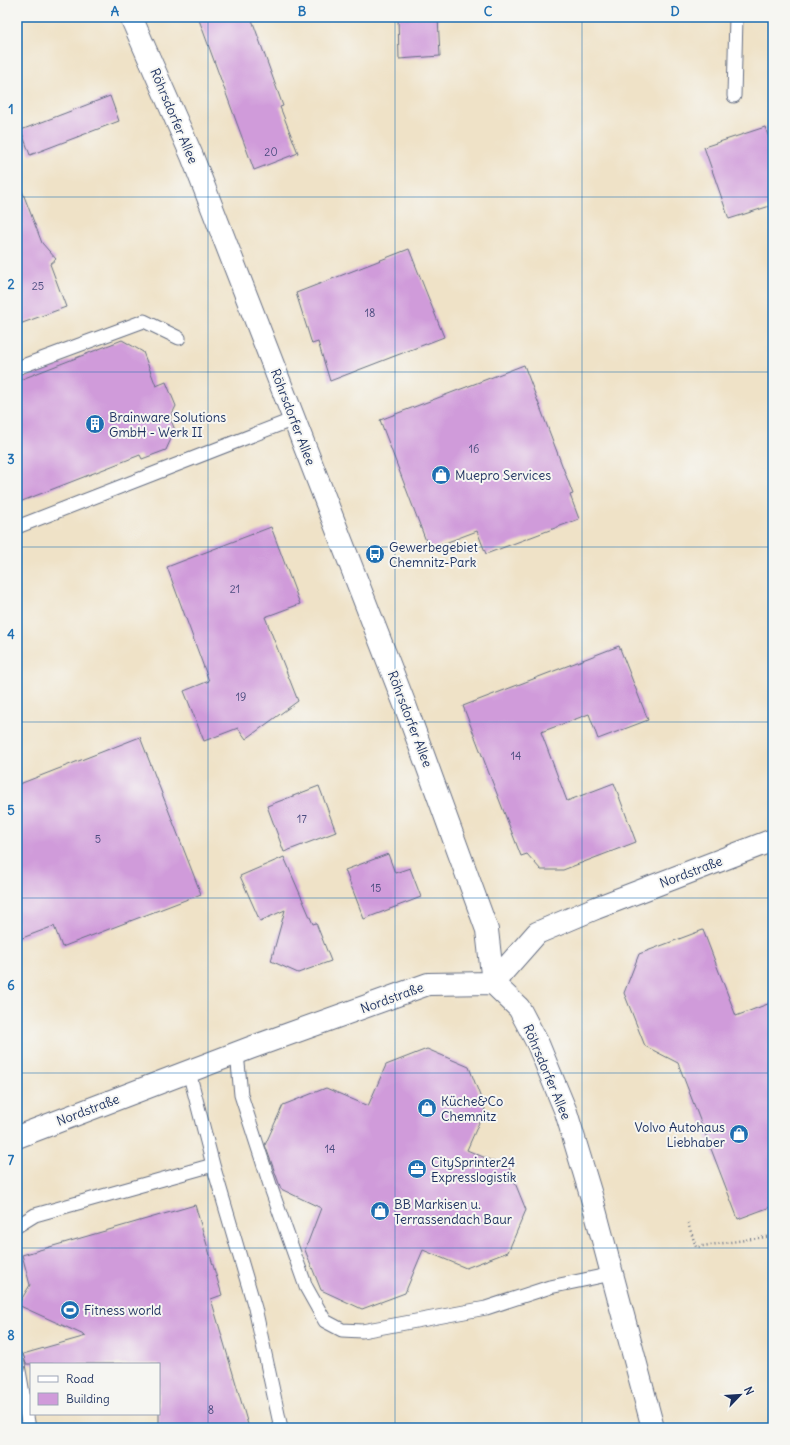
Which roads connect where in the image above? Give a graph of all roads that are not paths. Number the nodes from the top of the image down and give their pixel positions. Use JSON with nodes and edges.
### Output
{"nodes":[{"id":1,"x":131,"y":17,"type":"edge"},
{"id":2,"x":736,"y":17,"type":"edge"},
{"id":3,"x":734,"y":96,"type":"dead end"},
{"id":4,"x":178,"y":338,"type":"dead end"},
{"id":5,"x":17,"y":368,"type":"edge"},
{"id":6,"x":294,"y":419,"type":"junction"},
{"id":7,"x":17,"y":527,"type":"edge"},
{"id":8,"x":773,"y":840,"type":"edge"},
{"id":9,"x":493,"y":983,"type":"junction"},
{"id":10,"x":237,"y":1053,"type":"junction"},
{"id":11,"x":189,"y":1072,"type":"junction"},
{"id":12,"x":17,"y":1137,"type":"edge"},
{"id":13,"x":213,"y":1165,"type":"junction"},
{"id":14,"x":17,"y":1226,"type":"edge"},
{"id":15,"x":612,"y":1274,"type":"junction"},
{"id":16,"x":17,"y":1360,"type":"edge"},
{"id":17,"x":22,"y":1414,"type":"edge"},
{"id":18,"x":29,"y":1428,"type":"edge"},
{"id":19,"x":281,"y":1428,"type":"edge"},
{"id":20,"x":653,"y":1428,"type":"edge"}],
"edges":[{"from":1,"to":6,"type":"street","name":"Röhrsdorfer Allee"},
{"from":2,"to":3,"type":"lane"},
{"from":4,"to":5,"type":"lane"},
{"from":6,"to":7,"type":"lane"},
{"from":6,"to":9,"type":"street","name":"Röhrsdorfer Allee"},
{"from":8,"to":9,"type":"street","name":"Nordstraße"},
{"from":9,"to":10,"type":"street","name":"Nordstraße"},
{"from":9,"to":15,"type":"street","name":"Röhrsdorfer Allee"},
{"from":10,"to":11,"type":"street","name":"Nordstraße"},
{"from":10,"to":15,"type":"lane"},
{"from":11,"to":12,"type":"street","name":"Nordstraße"},
{"from":11,"to":13,"type":"lane"},
{"from":13,"to":14,"type":"lane"},
{"from":13,"to":19,"type":"lane"},
{"from":15,"to":20,"type":"street","name":"Röhrsdorfer Allee"},
{"from":16,"to":17,"type":"lane"},
{"from":17,"to":18,"type":"lane"}]}
